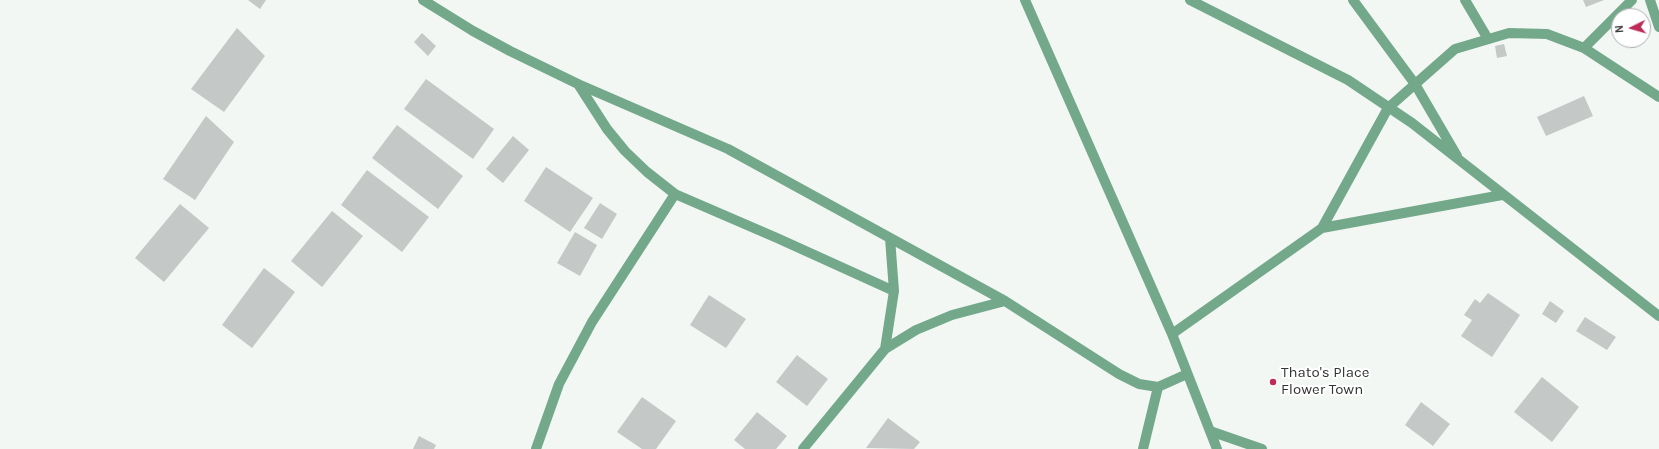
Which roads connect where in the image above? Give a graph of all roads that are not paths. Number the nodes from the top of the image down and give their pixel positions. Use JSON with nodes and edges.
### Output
{"nodes":[{"id":1,"x":423,"y":0,"type":"edge"},
{"id":2,"x":1025,"y":0,"type":"edge"},
{"id":3,"x":1190,"y":0,"type":"edge"},
{"id":4,"x":1353,"y":0,"type":"edge"},
{"id":5,"x":1465,"y":0,"type":"edge"},
{"id":6,"x":1632,"y":0,"type":"edge"},
{"id":7,"x":1650,"y":0,"type":"edge"},
{"id":8,"x":1659,"y":27,"type":"edge"},
{"id":9,"x":1488,"y":39,"type":"junction"},
{"id":10,"x":1584,"y":48,"type":"junction"},
{"id":11,"x":578,"y":84,"type":"junction"},
{"id":12,"x":1415,"y":84,"type":"junction"},
{"id":13,"x":1659,"y":97,"type":"edge"},
{"id":14,"x":1388,"y":108,"type":"junction"},
{"id":15,"x":1460,"y":161,"type":"junction"},
{"id":16,"x":676,"y":194,"type":"junction"},
{"id":17,"x":1502,"y":195,"type":"junction"},
{"id":18,"x":1322,"y":228,"type":"junction"},
{"id":19,"x":890,"y":238,"type":"junction"},
{"id":20,"x":894,"y":292,"type":"junction"},
{"id":21,"x":1005,"y":301,"type":"junction"},
{"id":22,"x":1659,"y":316,"type":"edge"},
{"id":23,"x":1172,"y":334,"type":"junction"},
{"id":24,"x":885,"y":349,"type":"junction"},
{"id":25,"x":1187,"y":374,"type":"junction"},
{"id":26,"x":1158,"y":387,"type":"junction"},
{"id":27,"x":1210,"y":432,"type":"junction"},
{"id":28,"x":536,"y":449,"type":"edge"},
{"id":29,"x":803,"y":449,"type":"edge"},
{"id":30,"x":1143,"y":449,"type":"edge"},
{"id":31,"x":1217,"y":449,"type":"edge"},
{"id":32,"x":1262,"y":449,"type":"edge"}],
"edges":[{"from":1,"to":11,"type":"street"},
{"from":2,"to":23,"type":"street"},
{"from":3,"to":14,"type":"street"},
{"from":4,"to":12,"type":"street"},
{"from":5,"to":9,"type":"street"},
{"from":6,"to":10,"type":"street"},
{"from":7,"to":8,"type":"street"},
{"from":9,"to":10,"type":"street"},
{"from":9,"to":12,"type":"street"},
{"from":10,"to":13,"type":"street"},
{"from":11,"to":16,"type":"street"},
{"from":11,"to":19,"type":"street"},
{"from":12,"to":14,"type":"street"},
{"from":12,"to":15,"type":"street"},
{"from":14,"to":15,"type":"street"},
{"from":14,"to":18,"type":"street"},
{"from":15,"to":17,"type":"street"},
{"from":16,"to":20,"type":"street"},
{"from":16,"to":28,"type":"street"},
{"from":17,"to":18,"type":"street"},
{"from":17,"to":22,"type":"street"},
{"from":18,"to":23,"type":"street"},
{"from":19,"to":20,"type":"street"},
{"from":19,"to":21,"type":"street"},
{"from":20,"to":24,"type":"street"},
{"from":21,"to":24,"type":"street"},
{"from":21,"to":26,"type":"street"},
{"from":23,"to":25,"type":"street"},
{"from":24,"to":29,"type":"street"},
{"from":25,"to":26,"type":"street"},
{"from":25,"to":27,"type":"street"},
{"from":26,"to":30,"type":"street"},
{"from":27,"to":31,"type":"street"},
{"from":27,"to":32,"type":"street"}]}
